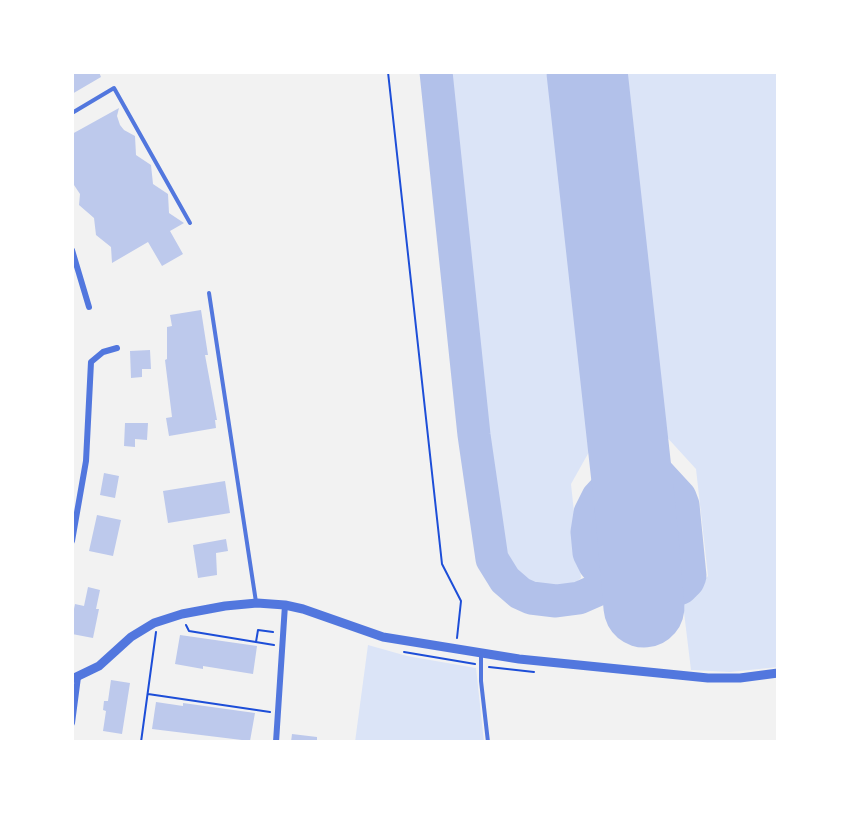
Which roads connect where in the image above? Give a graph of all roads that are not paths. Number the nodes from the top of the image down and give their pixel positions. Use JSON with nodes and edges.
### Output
{"nodes":[{"id":1,"x":72,"y":113,"type":"edge"},
{"id":2,"x":190,"y":223,"type":"dead end"},
{"id":3,"x":72,"y":250,"type":"edge"},
{"id":4,"x":209,"y":293,"type":"dead end"},
{"id":5,"x":89,"y":307,"type":"dead end"},
{"id":6,"x":117,"y":348,"type":"dead end"},
{"id":7,"x":72,"y":541,"type":"edge"},
{"id":8,"x":257,"y":603,"type":"junction"},
{"id":9,"x":285,"y":605,"type":"junction"},
{"id":10,"x":481,"y":654,"type":"junction"},
{"id":11,"x":778,"y":673,"type":"edge"},
{"id":12,"x":75,"y":678,"type":"edge"},
{"id":13,"x":72,"y":723,"type":"edge"},
{"id":14,"x":276,"y":742,"type":"edge"},
{"id":15,"x":488,"y":742,"type":"edge"}],
"edges":[{"from":1,"to":2,"type":"lane"},
{"from":3,"to":5,"type":"street"},
{"from":4,"to":8,"type":"lane"},
{"from":6,"to":7,"type":"street"},
{"from":8,"to":9,"type":"street"},
{"from":8,"to":12,"type":"street"},
{"from":9,"to":10,"type":"street"},
{"from":9,"to":14,"type":"street"},
{"from":10,"to":11,"type":"street"},
{"from":10,"to":15,"type":"lane"},
{"from":12,"to":13,"type":"street"}]}
